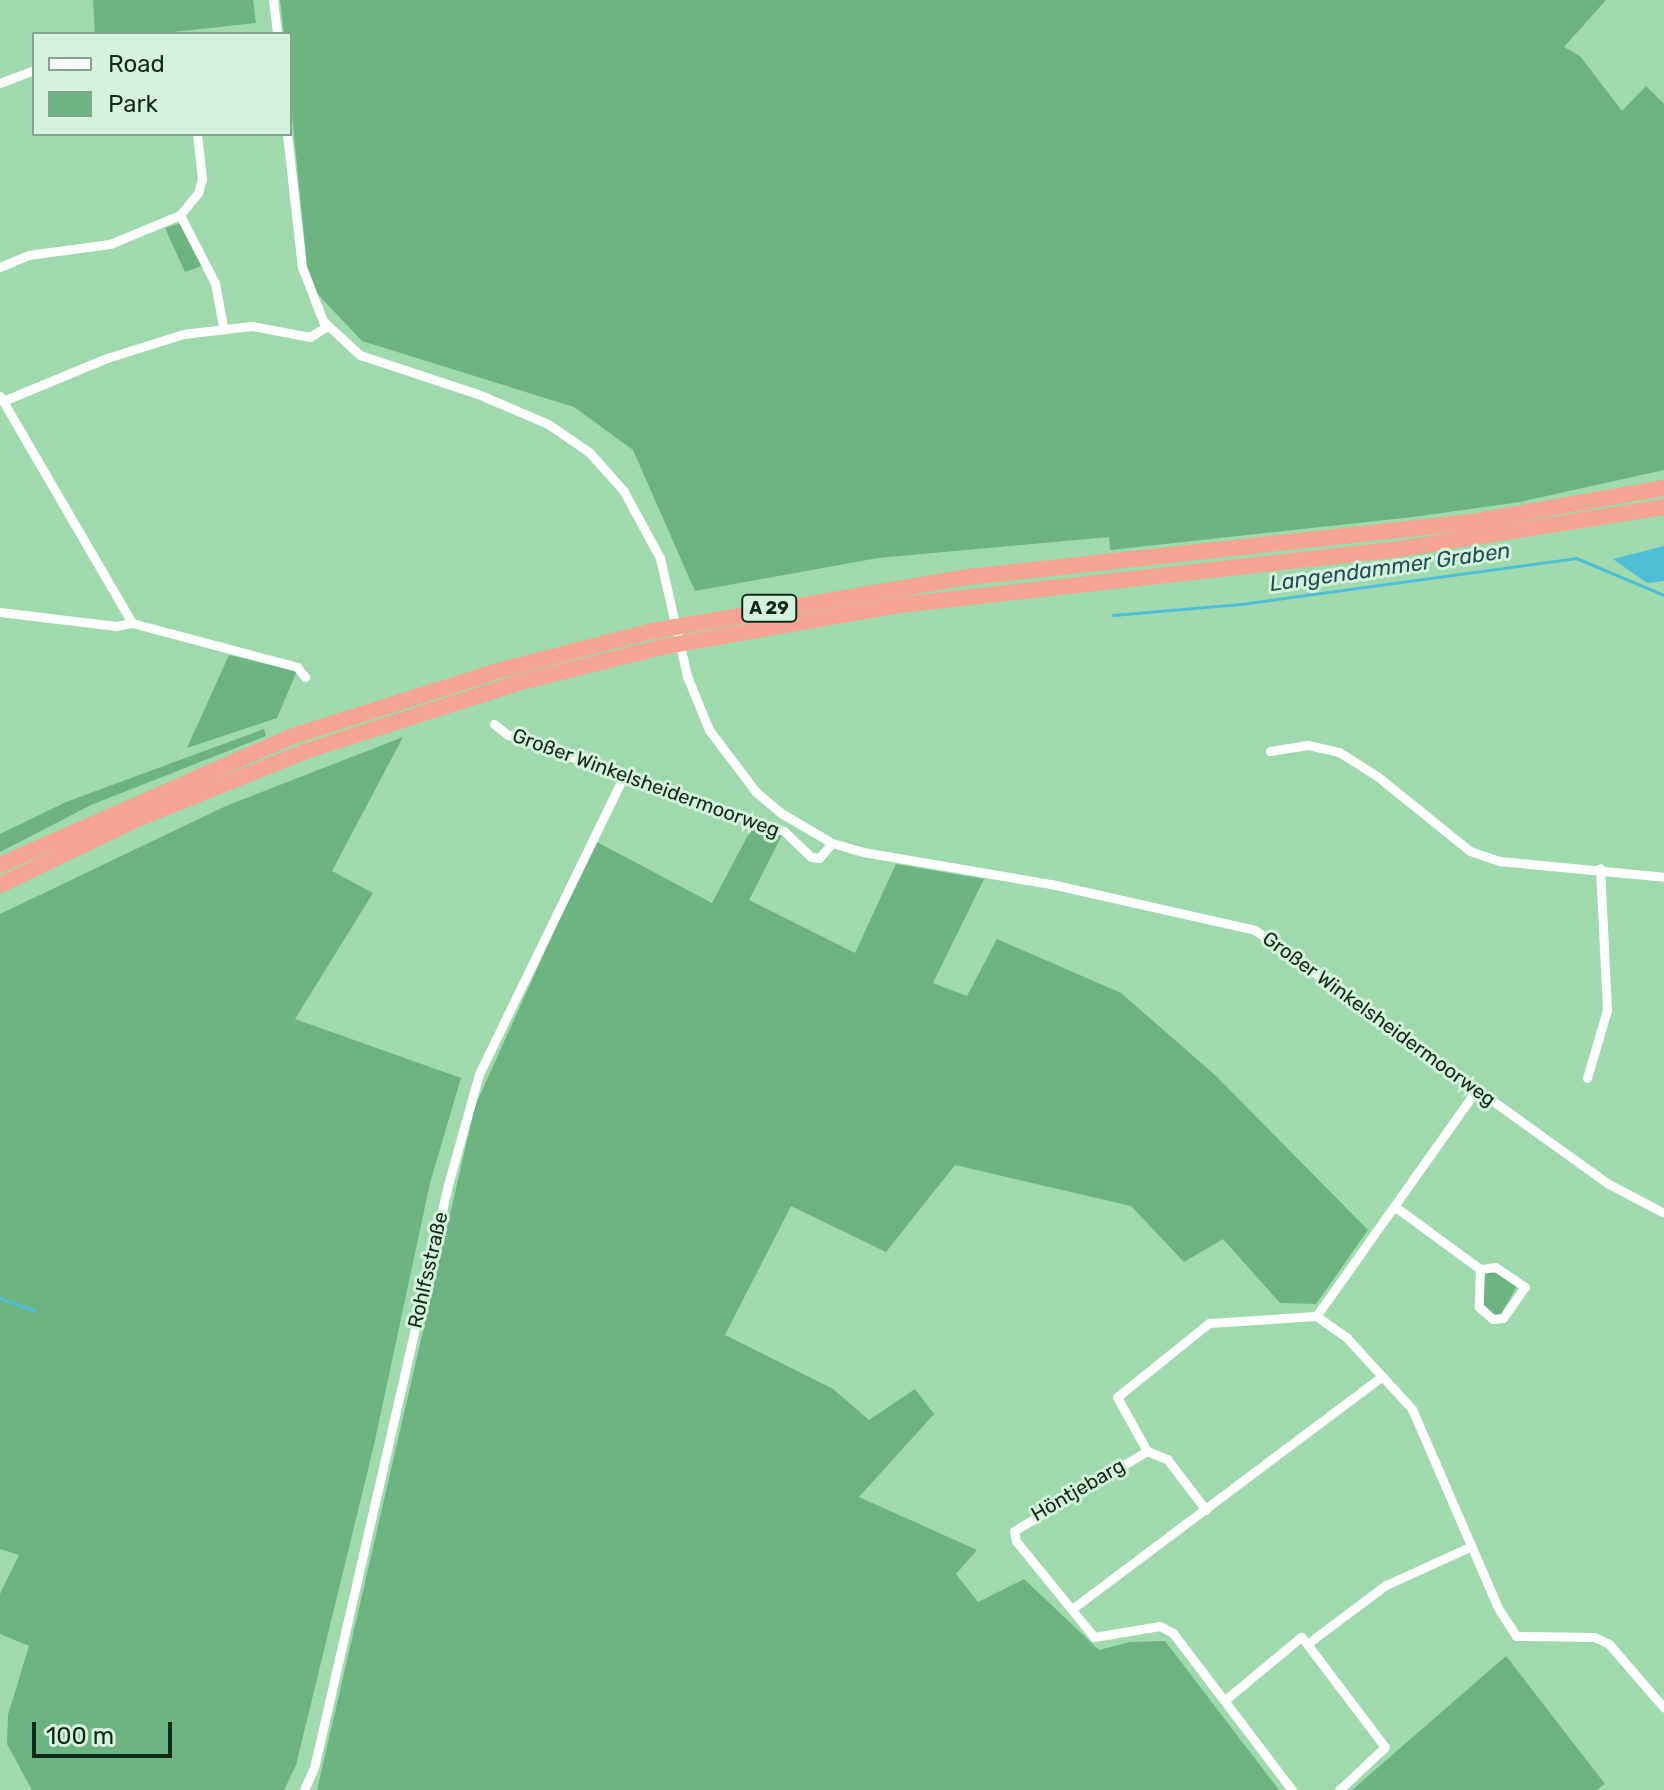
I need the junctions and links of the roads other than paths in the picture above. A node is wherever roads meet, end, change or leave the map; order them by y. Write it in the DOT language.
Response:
graph roads {
  1 [pos="273,0"];
  2 [pos="277,32"];
  3 [pos="32,71"];
  4 [pos="0,83"];
  5 [pos="197,136"];
  6 [pos="287,136"];
  7 [pos="180,215"];
  8 [pos="0,267"];
  9 [pos="223,326"];
  10 [pos="327,326"];
  11 [pos="1,399"];
  12 [pos="1664,488"];
  13 [pos="1664,507"];
  14 [pos="0,612"];
  15 [pos="132,623"];
  16 [pos="305,677"];
  17 [pos="494,724"];
  18 [pos="1270,751"];
  19 [pos="624,775"];
  20 [pos="832,843"];
  21 [pos="0,865"];
  22 [pos="1600,868"];
  23 [pos="1664,877"];
  24 [pos="0,885"];
  25 [pos="1587,1078"];
  26 [pos="1477,1089"];
  27 [pos="1394,1206"];
  28 [pos="1664,1213"];
  29 [pos="1480,1269"];
  30 [pos="1316,1316"];
  31 [pos="1382,1376"];
  32 [pos="1147,1451"];
  33 [pos="1206,1510"];
  34 [pos="1472,1546"];
  35 [pos="1072,1609"];
  36 [pos="1307,1644"];
  37 [pos="1225,1700"];
  38 [pos="1664,1708"];
  39 [pos="304,1790"];
  40 [pos="1292,1790"];
  41 [pos="1339,1790"];
  1 -- 2 [label="street"];
  3 -- 4 [label="street"];
  5 -- 7 [label="street"];
  6 -- 10 [label="street"];
  7 -- 8 [label="street"];
  7 -- 9 [label="street"];
  9 -- 10 [label="street"];
  9 -- 11 [label="street"];
  10 -- 20 [label="street, Großer Winkelsheidermoorweg"];
  11 -- 15 [label="street"];
  12 -- 21 [label="highway, A 29"];
  13 -- 24 [label="highway, A 29"];
  14 -- 15 [label="street"];
  15 -- 16 [label="street"];
  17 -- 19 [label="street, Großer Winkelsheidermoorweg"];
  18 -- 22 [label="street"];
  19 -- 20 [label="street, Großer Winkelsheidermoorweg"];
  19 -- 39 [label="street, Rohlfsstraße"];
  20 -- 26 [label="street, Großer Winkelsheidermoorweg"];
  22 -- 23 [label="street"];
  22 -- 25 [label="street"];
  26 -- 27 [label="street"];
  26 -- 28 [label="street, Großer Winkelsheidermoorweg"];
  27 -- 29 [label="street"];
  27 -- 30 [label="street"];
  29 -- 29 [label="street"];
  30 -- 31 [label="street"];
  30 -- 32 [label="street, Höntjebarg"];
  31 -- 33 [label="street"];
  31 -- 34 [label="street"];
  32 -- 33 [label="street, Höntjebarg"];
  32 -- 35 [label="street, Höntjebarg"];
  33 -- 35 [label="street"];
  34 -- 36 [label="street"];
  34 -- 38 [label="street"];
  35 -- 37 [label="street, Höntjebarg"];
  36 -- 37 [label="street"];
  36 -- 41 [label="street"];
  37 -- 40 [label="street, Höntjebarg"];
}
